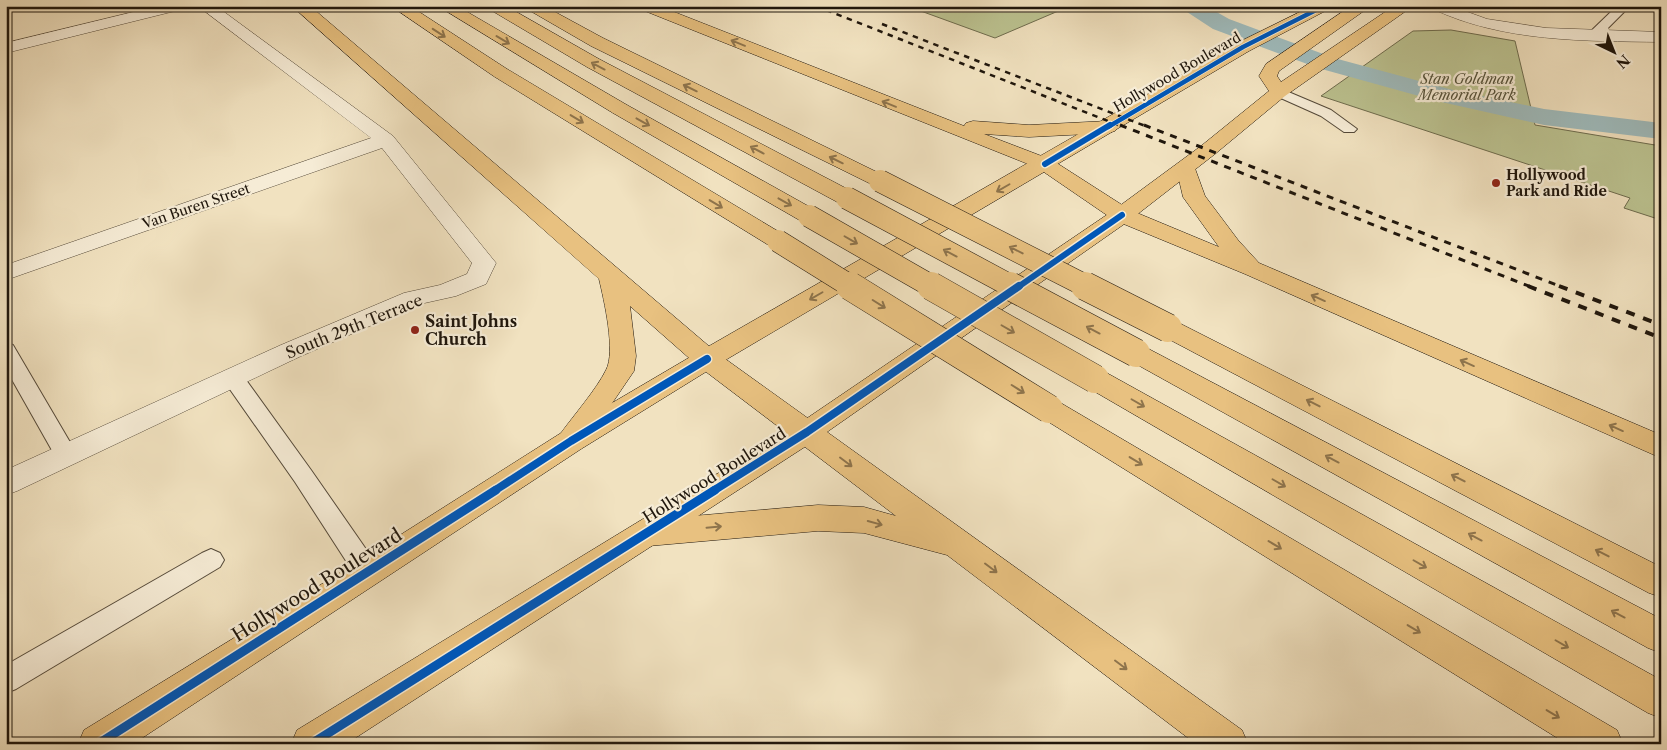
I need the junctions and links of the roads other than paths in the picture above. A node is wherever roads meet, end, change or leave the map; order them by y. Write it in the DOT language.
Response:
graph roads {
  1 [pos="178,6"];
  2 [pos="206,6"];
  3 [pos="300,6"];
  4 [pos="399,6"];
  5 [pos="446,6"];
  6 [pos="494,6"];
  7 [pos="532,6"];
  8 [pos="644,6"];
  9 [pos="1324,6"];
  10 [pos="1360,6"];
  11 [pos="1405,6"];
  12 [pos="1438,6"];
  13 [pos="1624,6"];
  14 [pos="1593,36"];
  15 [pos="1661,37"];
  16 [pos="6,48"];
  17 [pos="1279,92"];
  18 [pos="934,122"];
  19 [pos="1108,127"];
  20 [pos="1349,128"];
  21 [pos="386,140"];
  22 [pos="1045,164"];
  23 [pos="1186,167"];
  24 [pos="1122,215"];
  25 [pos="1253,269"];
  26 [pos="6,273"];
  27 [pos="610,276"];
  28 [pos="6,350"];
  29 [pos="706,359"];
  30 [pos="233,378"];
  31 [pos="807,432"];
  32 [pos="571,441"];
  33 [pos="1661,447"];
  34 [pos="66,455"];
  35 [pos="6,482"];
  36 [pos="648,533"];
  37 [pos="960,545"];
  38 [pos="210,560"];
  39 [pos="368,573"];
  40 [pos="1661,583"];
  41 [pos="1661,637"];
  42 [pos="6,680"];
  43 [pos="1661,700"];
  44 [pos="325,740"];
  45 [pos="98,744"];
  46 [pos="1228,744"];
  47 [pos="1603,744"];
  1 -- 16 [label="street"];
  2 -- 21 [label="street, South 29th Terrace"];
  3 -- 27 [label="main road"];
  4 -- 47 [label="main road, one-way, bridge"];
  5 -- 43 [label="main road, one-way, bridge"];
  41 -- 6 [label="main road, one-way, bridge"];
  40 -- 7 [label="main road, one-way, bridge"];
  18 -- 8 [label="main road, one-way"];
  9 -- 19 [label="main road, Hollywood Boulevard"];
  10 -- 17 [label="main road"];
  11 -- 17 [label="main road, Hollywood Boulevard"];
  12 -- 14 [label="street"];
  13 -- 14 [label="lane"];
  14 -- 15 [label="street"];
  17 -- 20 [label="lane"];
  17 -- 23 [label="main road, Hollywood Boulevard"];
  18 -- 19 [label="main road"];
  18 -- 22 [label="main road"];
  19 -- 22 [label="main road, Hollywood Boulevard"];
  21 -- 26 [label="street, Van Buren Street"];
  21 -- 30 [label="street, South 29th Terrace"];
  22 -- 24 [label="main road"];
  22 -- 29 [label="main road, Hollywood Boulevard, one-way"];
  23 -- 24 [label="main road, Hollywood Boulevard"];
  23 -- 25 [label="main road"];
  24 -- 25 [label="main road"];
  24 -- 31 [label="main road, Hollywood Boulevard"];
  33 -- 25 [label="main road, one-way"];
  27 -- 29 [label="main road"];
  27 -- 32 [label="main road"];
  28 -- 34 [label="lane"];
  29 -- 31 [label="main road"];
  29 -- 32 [label="main road, Hollywood Boulevard"];
  30 -- 34 [label="street, South 29th Terrace"];
  30 -- 39 [label="lane"];
  31 -- 36 [label="main road, Hollywood Boulevard"];
  31 -- 37 [label="main road, one-way"];
  32 -- 39 [label="main road, Hollywood Boulevard"];
  34 -- 35 [label="street, South 29th Terrace"];
  36 -- 37 [label="main road, one-way"];
  36 -- 44 [label="main road, Hollywood Boulevard"];
  37 -- 46 [label="main road, one-way"];
  38 -- 42 [label="lane"];
  39 -- 45 [label="main road, Hollywood Boulevard"];
}
